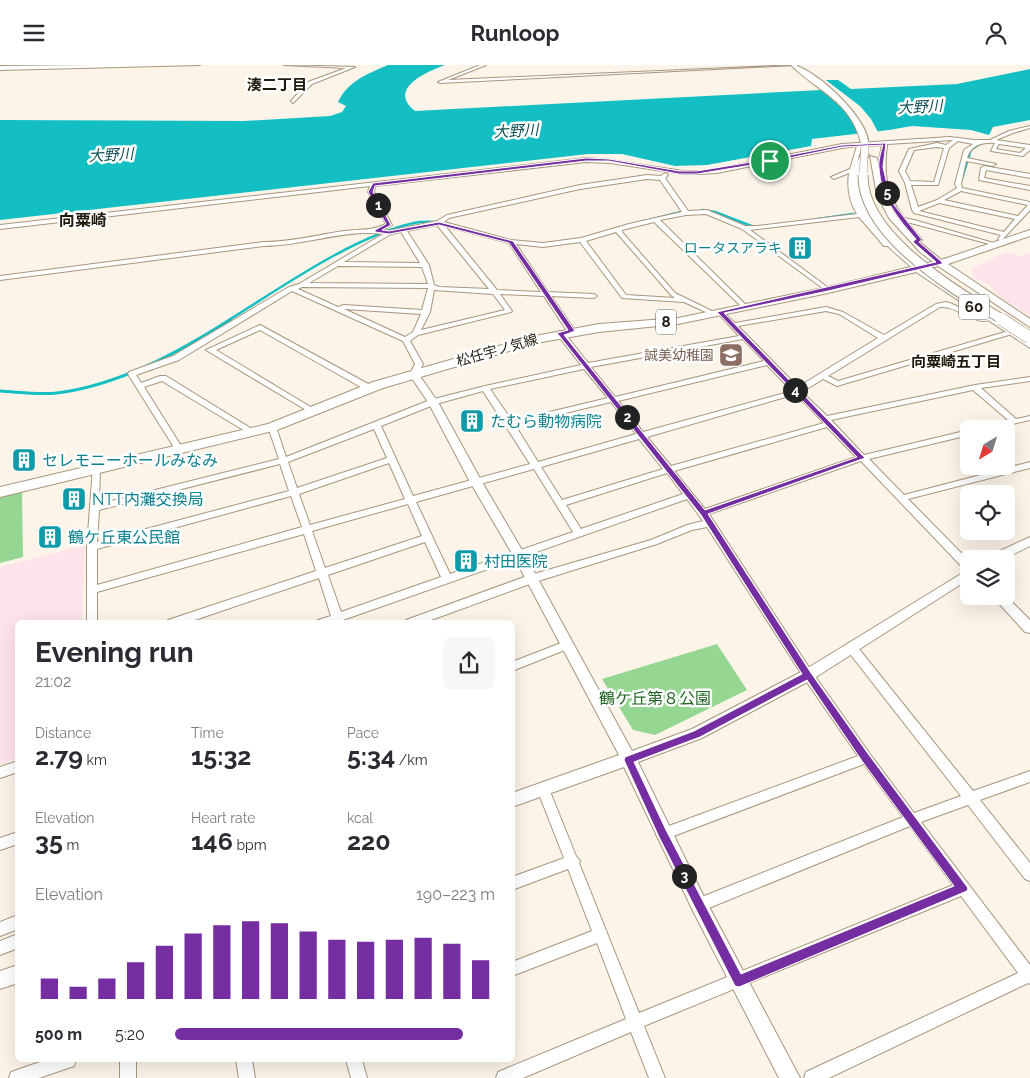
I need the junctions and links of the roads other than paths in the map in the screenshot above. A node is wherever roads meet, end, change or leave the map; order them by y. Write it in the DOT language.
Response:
graph roads {
  1 [pos="153,65"];
  2 [pos="197,65"];
  3 [pos="286,65"];
  4 [pos="484,65"];
  5 [pos="798,66"];
  6 [pos="0,68"];
  7 [pos="293,102"];
  8 [pos="1030,129"];
  9 [pos="999,137"];
  10 [pos="958,139"];
  11 [pos="975,141"];
  12 [pos="885,143"];
  13 [pos="860,145"];
  14 [pos="947,147"];
  15 [pos="1030,147"];
  16 [pos="869,156"];
  17 [pos="967,160"];
  18 [pos="670,171"];
  19 [pos="854,171"];
  20 [pos="1030,171"];
  21 [pos="1030,176"];
  22 [pos="834,177"];
  23 [pos="662,178"];
  24 [pos="908,183"];
  25 [pos="373,184"];
  26 [pos="1030,188"];
  27 [pos="960,189"];
  28 [pos="939,201"];
  29 [pos="1030,205"];
  30 [pos="916,211"];
  31 [pos="686,213"];
  32 [pos="897,214"];
  33 [pos="861,215"];
  34 [pos="1018,218"];
  35 [pos="656,220"];
  36 [pos="902,220"];
  37 [pos="440,222"];
  38 [pos="0,227"];
  39 [pos="744,228"];
  40 [pos="619,229"];
  41 [pos="403,230"];
  42 [pos="384,232"];
  43 [pos="1030,233"];
  44 [pos="582,241"];
  45 [pos="915,241"];
  46 [pos="1000,241"];
  47 [pos="511,242"];
  48 [pos="893,245"];
  49 [pos="940,263"];
  50 [pos="335,264"];
  51 [pos="426,265"];
  52 [pos="918,268"];
  53 [pos="0,278"];
  54 [pos="301,285"];
  55 [pos="432,287"];
  56 [pos="290,288"];
  57 [pos="828,290"];
  58 [pos="494,291"];
  59 [pos="545,294"];
  60 [pos="594,296"];
  61 [pos="683,300"];
  62 [pos="745,307"];
  63 [pos="337,309"];
  64 [pos="426,312"];
  65 [pos="716,312"];
  66 [pos="244,317"];
  67 [pos="990,318"];
  68 [pos="1030,324"];
  69 [pos="734,325"];
  70 [pos="260,327"];
  71 [pos="1030,330"];
  72 [pos="416,333"];
  73 [pos="566,333"];
  74 [pos="1008,334"];
  75 [pos="744,337"];
  76 [pos="884,338"];
  77 [pos="1030,338"];
  78 [pos="406,340"];
  79 [pos="1030,344"];
  80 [pos="199,345"];
  81 [pos="210,351"];
  82 [pos="770,362"];
  83 [pos="587,366"];
  84 [pos="414,374"];
  85 [pos="822,375"];
  86 [pos="1030,379"];
  87 [pos="140,386"];
  88 [pos="975,387"];
  89 [pos="369,388"];
  90 [pos="485,388"];
  91 [pos="796,392"];
  92 [pos="612,399"];
  93 [pos="433,402"];
  94 [pos="311,411"];
  95 [pos="1030,419"];
  96 [pos="1013,420"];
  97 [pos="1015,421"];
  98 [pos="827,422"];
  99 [pos="510,424"];
  100 [pos="376,425"];
  101 [pos="272,427"];
  102 [pos="253,432"];
  103 [pos="960,433"];
  104 [pos="641,435"];
  105 [pos="179,449"];
  106 [pos="862,458"];
  107 [pos="392,459"];
  108 [pos="283,461"];
  109 [pos="536,466"];
  110 [pos="1025,466"];
  111 [pos="96,469"];
  112 [pos="668,470"];
  113 [pos="1030,475"];
  114 [pos="476,483"];
  115 [pos="0,492"];
  116 [pos="293,493"];
  117 [pos="689,495"];
  118 [pos="902,498"];
  119 [pos="410,501"];
  120 [pos="560,504"];
  121 [pos="95,508"];
  122 [pos="703,513"];
  123 [pos="709,523"];
  124 [pos="306,529"];
  125 [pos="579,534"];
  126 [pos="427,538"];
  127 [pos="1030,541"];
  128 [pos="92,547"];
  129 [pos="1012,550"];
  130 [pos="519,555"];
  131 [pos="960,558"];
  132 [pos="322,572"];
  133 [pos="447,579"];
  134 [pos="531,579"];
  135 [pos="960,579"];
  136 [pos="91,589"];
  137 [pos="1008,605"];
  138 [pos="92,620"];
  139 [pos="181,620"];
  140 [pos="338,620"];
  141 [pos="418,620"];
  142 [pos="1028,624"];
  143 [pos="566,645"];
  144 [pos="851,647"];
  145 [pos="515,666"];
  146 [pos="808,675"];
  147 [pos="866,758"];
  148 [pos="628,760"];
  149 [pos="15,767"];
  150 [pos="0,773"];
  151 [pos="1030,776"];
  152 [pos="544,789"];
  153 [pos="970,798"];
  154 [pos="515,799"];
  155 [pos="913,819"];
  156 [pos="663,834"];
  157 [pos="15,839"];
  158 [pos="0,844"];
  159 [pos="574,861"];
  160 [pos="1030,873"];
  161 [pos="515,883"];
  162 [pos="963,888"];
  163 [pos="699,905"];
  164 [pos="15,923"];
  165 [pos="0,929"];
  166 [pos="600,935"];
  167 [pos="15,942"];
  168 [pos="0,948"];
  169 [pos="515,968"];
  170 [pos="15,975"];
  171 [pos="1029,976"];
  172 [pos="0,980"];
  173 [pos="739,981"];
  174 [pos="634,1021"];
  175 [pos="62,1062"];
  176 [pos="128,1062"];
  177 [pos="244,1062"];
  178 [pos="355,1062"];
  179 [pos="17,1078"];
  180 [pos="128,1078"];
  181 [pos="246,1078"];
  182 [pos="359,1078"];
  183 [pos="504,1078"];
  184 [pos="657,1078"];
  185 [pos="790,1078"];
  186 [pos="812,1078"];
  1 -- 2 [label="street"];
  1 -- 6 [label="street"];
  3 -- 7 [label="street"];
  4 -- 5 [label="street"];
  5 -- 16 [label="main road, bridge"];
  5 -- 16 [label="main road"];
  8 -- 9 [label="street"];
  9 -- 11 [label="street"];
  9 -- 15 [label="street"];
  9 -- 15 [label="street"];
  10 -- 11 [label="street"];
  10 -- 12 [label="street"];
  10 -- 14 [label="street"];
  11 -- 17 [label="street"];
  12 -- 13 [label="street"];
  12 -- 32 [label="street"];
  13 -- 18 [label="street"];
  13 -- 19 [label="street"];
  14 -- 24 [label="street"];
  14 -- 24 [label="street"];
  16 -- 19 [label="main road, bridge"];
  16 -- 45 [label="main road"];
  16 -- 71 [label="main road"];
  16 -- 77 [label="main road, bridge"];
  17 -- 20 [label="street"];
  17 -- 27 [label="street"];
  18 -- 23 [label="street"];
  18 -- 25 [label="street"];
  19 -- 22 [label="street"];
  19 -- 33 [label="street"];
  19 -- 48 [label="main road"];
  21 -- 26 [label="street"];
  23 -- 31 [label="street"];
  23 -- 37 [label="street"];
  24 -- 30 [label="street"];
  25 -- 38 [label="street"];
  25 -- 42 [label="street"];
  27 -- 28 [label="street"];
  27 -- 29 [label="street"];
  28 -- 30 [label="street"];
  28 -- 34 [label="street"];
  29 -- 34 [label="street"];
  30 -- 32 [label="street"];
  30 -- 46 [label="street"];
  31 -- 35 [label="street"];
  31 -- 39 [label="street"];
  32 -- 36 [label="street"];
  33 -- 39 [label="street"];
  33 -- 48 [label="street"];
  34 -- 46 [label="street"];
  35 -- 40 [label="street"];
  35 -- 62 [label="street"];
  36 -- 45 [label="street"];
  36 -- 46 [label="street"];
  37 -- 41 [label="street"];
  37 -- 47 [label="street"];
  37 -- 58 [label="street"];
  39 -- 57 [label="street"];
  40 -- 44 [label="street"];
  40 -- 61 [label="street"];
  41 -- 42 [label="street"];
  41 -- 51 [label="street"];
  42 -- 50 [label="street"];
  42 -- 53 [label="street"];
  43 -- 46 [label="main road, 松任宇ノ気線 / 8"];
  44 -- 47 [label="street"];
  44 -- 61 [label="street"];
  45 -- 49 [label="main road"];
  46 -- 49 [label="main road, 松任宇ノ気線 / 8"];
  47 -- 59 [label="street"];
  48 -- 52 [label="main road"];
  49 -- 52 [label="main road, 松任宇ノ気線 / 8"];
  49 -- 68 [label="main road, 60"];
  50 -- 51 [label="street"];
  50 -- 54 [label="street"];
  51 -- 55 [label="street"];
  52 -- 57 [label="main road, 松任宇ノ気線 / 8"];
  52 -- 67 [label="main road, 60"];
  54 -- 55 [label="street"];
  54 -- 56 [label="street"];
  55 -- 58 [label="street"];
  55 -- 64 [label="street"];
  56 -- 63 [label="street"];
  56 -- 66 [label="street"];
  57 -- 62 [label="main road, 松任宇ノ気線 / 8"];
  58 -- 59 [label="street"];
  58 -- 72 [label="street"];
  59 -- 60 [label="street"];
  59 -- 73 [label="street"];
  61 -- 65 [label="street"];
  62 -- 65 [label="main road, 松任宇ノ気線 / 8"];
  63 -- 64 [label="street"];
  63 -- 78 [label="street"];
  64 -- 72 [label="street"];
  65 -- 69 [label="street"];
  65 -- 73 [label="main road, 松任宇ノ気線 / 8"];
  66 -- 70 [label="street"];
  66 -- 80 [label="street"];
  67 -- 76 [label="street"];
  67 -- 79 [label="main road, 60"];
  69 -- 75 [label="street"];
  69 -- 76 [label="street"];
  70 -- 81 [label="street"];
  70 -- 89 [label="street"];
  72 -- 78 [label="street"];
  73 -- 83 [label="street"];
  73 -- 84 [label="main road, 松任宇ノ気線 / 8"];
  74 -- 85 [label="street"];
  75 -- 82 [label="street"];
  75 -- 83 [label="street"];
  76 -- 85 [label="street"];
  78 -- 84 [label="street"];
  80 -- 81 [label="street"];
  80 -- 87 [label="street"];
  81 -- 94 [label="street"];
  82 -- 91 [label="street"];
  82 -- 92 [label="street"];
  83 -- 90 [label="street"];
  83 -- 92 [label="street"];
  84 -- 89 [label="main road, 松任宇ノ気線 / 8"];
  84 -- 93 [label="street"];
  85 -- 91 [label="street"];
  86 -- 88 [label="street"];
  87 -- 102 [label="street"];
  87 -- 105 [label="street"];
  88 -- 96 [label="street"];
  88 -- 98 [label="street"];
  89 -- 94 [label="main road, 松任宇ノ気線 / 8"];
  90 -- 93 [label="street"];
  90 -- 99 [label="street"];
  91 -- 98 [label="street"];
  91 -- 104 [label="street"];
  92 -- 99 [label="street"];
  92 -- 104 [label="street"];
  93 -- 100 [label="street"];
  93 -- 114 [label="street"];
  94 -- 101 [label="main road, 松任宇ノ気線 / 8"];
  95 -- 97 [label="street"];
  98 -- 106 [label="street"];
  98 -- 112 [label="street"];
  99 -- 109 [label="street"];
  100 -- 107 [label="street"];
  100 -- 108 [label="street"];
  101 -- 102 [label="main road, 松任宇ノ気線 / 8"];
  101 -- 108 [label="street"];
  102 -- 105 [label="main road, 松任宇ノ気線 / 8"];
  103 -- 106 [label="street"];
  104 -- 109 [label="street"];
  104 -- 112 [label="street"];
  105 -- 111 [label="main road, 松任宇ノ気線 / 8"];
  106 -- 118 [label="street"];
  106 -- 122 [label="street"];
  107 -- 116 [label="street"];
  107 -- 119 [label="street"];
  108 -- 116 [label="street"];
  108 -- 121 [label="street"];
  109 -- 114 [label="street"];
  109 -- 120 [label="street"];
  110 -- 113 [label="street"];
  110 -- 118 [label="street"];
  111 -- 115 [label="main road, 松任宇ノ気線 / 8"];
  111 -- 121 [label="street"];
  112 -- 117 [label="street"];
  112 -- 120 [label="street"];
  114 -- 119 [label="street"];
  114 -- 130 [label="street"];
  116 -- 124 [label="street"];
  116 -- 128 [label="street"];
  117 -- 122 [label="street"];
  117 -- 125 [label="street"];
  118 -- 131 [label="street"];
  119 -- 124 [label="street"];
  119 -- 126 [label="street"];
  120 -- 125 [label="street"];
  121 -- 128 [label="street"];
  122 -- 123 [label="street"];
  123 -- 134 [label="street"];
  123 -- 146 [label="street"];
  124 -- 132 [label="street"];
  124 -- 136 [label="street"];
  125 -- 130 [label="street"];
  126 -- 132 [label="street"];
  126 -- 133 [label="street"];
  127 -- 129 [label="street"];
  128 -- 136 [label="street"];
  130 -- 133 [label="street"];
  130 -- 134 [label="street"];
  132 -- 139 [label="street"];
  132 -- 140 [label="street"];
  133 -- 140 [label="street"];
  134 -- 141 [label="street"];
  134 -- 143 [label="street"];
  135 -- 144 [label="street"];
  136 -- 138 [label="street"];
  137 -- 142 [label="street"];
  143 -- 145 [label="street"];
  143 -- 148 [label="street"];
  144 -- 146 [label="street"];
  144 -- 153 [label="street"];
  146 -- 147 [label="street"];
  146 -- 148 [label="street"];
  147 -- 155 [label="street"];
  147 -- 156 [label="street"];
  148 -- 152 [label="street"];
  148 -- 156 [label="street"];
  149 -- 150 [label="street"];
  151 -- 153 [label="street"];
  152 -- 154 [label="street"];
  152 -- 159 [label="street"];
  153 -- 155 [label="street"];
  153 -- 160 [label="street"];
  155 -- 162 [label="street"];
  155 -- 163 [label="street"];
  156 -- 163 [label="street"];
  157 -- 158 [label="street"];
  159 -- 161 [label="street"];
  159 -- 166 [label="street"];
  162 -- 171 [label="street"];
  162 -- 173 [label="street"];
  163 -- 173 [label="street"];
  164 -- 165 [label="street"];
  166 -- 169 [label="street"];
  166 -- 174 [label="street"];
  167 -- 168 [label="street"];
  170 -- 172 [label="street"];
  171 -- 186 [label="street"];
  173 -- 174 [label="street"];
  173 -- 185 [label="street"];
  174 -- 183 [label="street"];
  174 -- 184 [label="street"];
  175 -- 179 [label="street"];
  176 -- 180 [label="street"];
  177 -- 181 [label="street"];
  178 -- 182 [label="street"];
}
